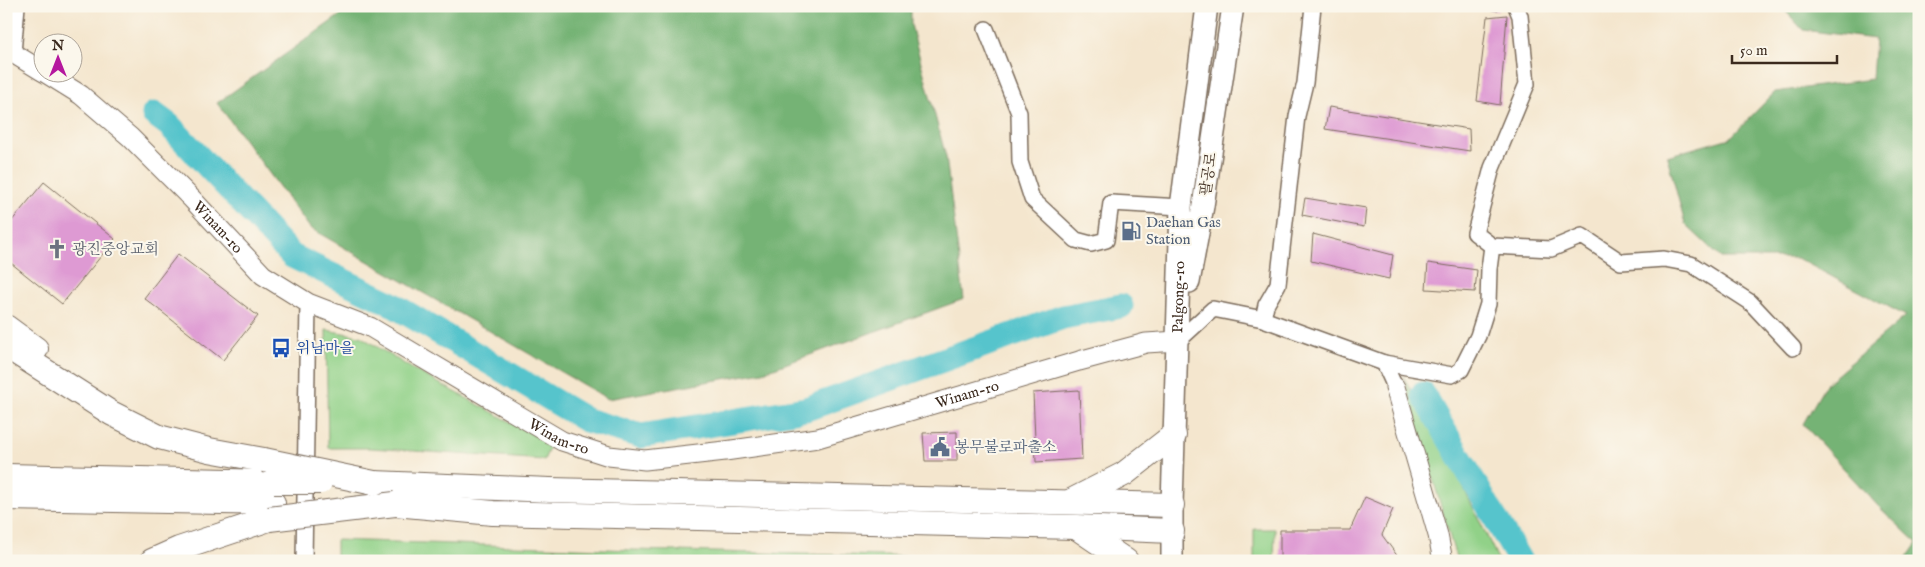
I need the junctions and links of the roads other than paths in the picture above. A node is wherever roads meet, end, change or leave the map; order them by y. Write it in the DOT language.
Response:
graph roads {
  1 [pos="17,6"];
  2 [pos="1208,6"];
  3 [pos="1233,6"];
  4 [pos="1313,6"];
  5 [pos="1516,6"];
  6 [pos="986,29"];
  7 [pos="9,51"];
  8 [pos="32,65"];
  9 [pos="59,82"];
  10 [pos="1180,207"];
  11 [pos="1492,246"];
  12 [pos="308,303"];
  13 [pos="1263,319"];
  14 [pos="6,327"];
  15 [pos="1178,341"];
  16 [pos="6,346"];
  17 [pos="1793,348"];
  18 [pos="1384,363"];
  19 [pos="1395,387"];
  20 [pos="147,430"];
  21 [pos="1174,435"];
  22 [pos="17,487"];
  23 [pos="270,491"];
  24 [pos="1070,502"];
  25 [pos="1172,504"];
  26 [pos="1076,526"];
  27 [pos="1172,531"];
  28 [pos="152,561"];
  29 [pos="304,561"];
  30 [pos="1126,561"];
  31 [pos="1172,561"];
  32 [pos="1443,561"];
  1 -- 7 [label="street"];
  2 -- 10 [label="main road, Palgong-ro"];
  3 -- 15 [label="main road, 팔공로"];
  4 -- 13 [label="street"];
  5 -- 11 [label="street"];
  6 -- 10 [label="street"];
  7 -- 8 [label="street, Winam-ro"];
  9 -- 12 [label="street, Winam-ro"];
  10 -- 15 [label="main road, Palgong-ro"];
  11 -- 17 [label="street"];
  11 -- 18 [label="street"];
  12 -- 15 [label="street, Winam-ro"];
  12 -- 29 [label="street"];
  13 -- 15 [label="street"];
  13 -- 18 [label="street"];
  14 -- 20 [label="highway"];
  15 -- 21 [label="main road, Palgong-ro"];
  16 -- 20 [label="highway"];
  18 -- 19 [label="street"];
  19 -- 32 [label="street"];
  20 -- 23 [label="highway"];
  21 -- 24 [label="highway"];
  21 -- 25 [label="main road, Palgong-ro"];
  22 -- 23 [label="highway"];
  23 -- 24 [label="highway, bridge"];
  23 -- 26 [label="highway, bridge"];
  23 -- 28 [label="highway"];
  24 -- 25 [label="highway"];
  25 -- 27 [label="main road, Palgong-ro"];
  26 -- 27 [label="highway"];
  26 -- 30 [label="highway"];
  27 -- 31 [label="main road, Palgong-ro"];
}
